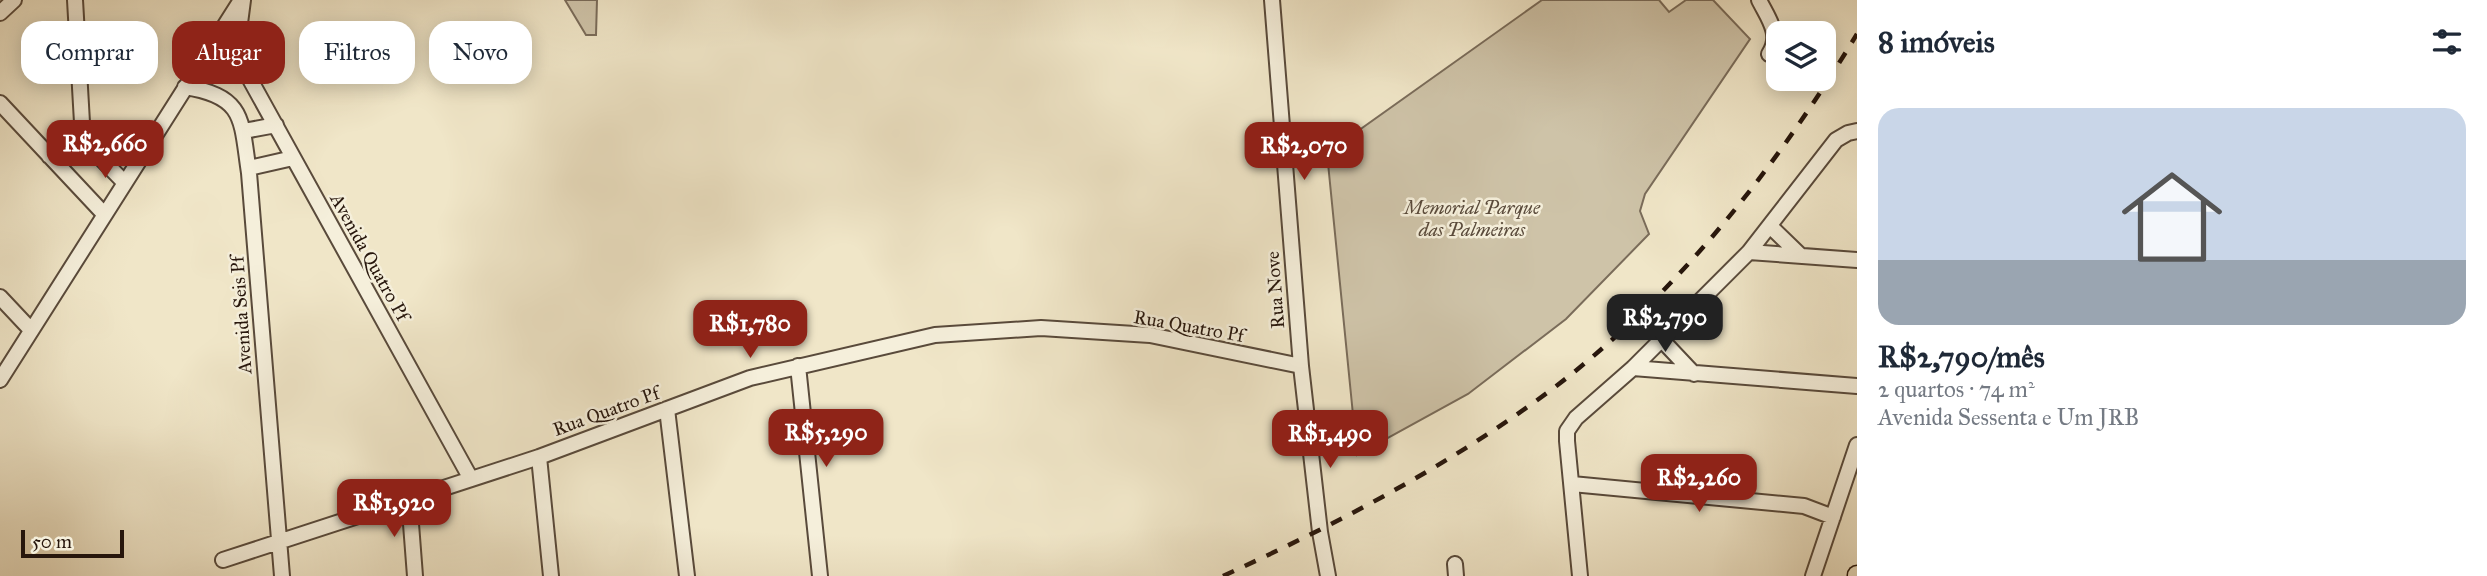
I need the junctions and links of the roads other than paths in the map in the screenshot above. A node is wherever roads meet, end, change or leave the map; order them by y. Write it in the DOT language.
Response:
graph roads {
  1 [pos="14,0"];
  2 [pos="75,0"];
  3 [pos="242,0"];
  4 [pos="1272,0"];
  5 [pos="1759,0"];
  6 [pos="0,13"];
  7 [pos="228,21"];
  8 [pos="240,21"];
  9 [pos="1769,21"];
  10 [pos="187,84"];
  11 [pos="253,84"];
  12 [pos="185,87"];
  13 [pos="0,103"];
  14 [pos="276,125"];
  15 [pos="244,131"];
  16 [pos="1857,131"];
  17 [pos="83,140"];
  18 [pos="50,156"];
  19 [pos="293,158"];
  20 [pos="249,168"];
  21 [pos="124,182"];
  22 [pos="104,214"];
  23 [pos="1770,226"];
  24 [pos="1749,252"];
  25 [pos="1801,256"];
  26 [pos="1857,260"];
  27 [pos="0,297"];
  28 [pos="31,330"];
  29 [pos="1661,339"];
  30 [pos="798,366"];
  31 [pos="1301,366"];
  32 [pos="1633,368"];
  33 [pos="1694,374"];
  34 [pos="0,380"];
  35 [pos="1857,386"];
  36 [pos="667,410"];
  37 [pos="1857,444"];
  38 [pos="539,457"];
  39 [pos="471,479"];
  40 [pos="1572,484"];
  41 [pos="409,498"];
  42 [pos="1833,517"];
  43 [pos="278,542"];
  44 [pos="223,560"];
  45 [pos="282,576"];
  46 [pos="415,576"];
  47 [pos="551,576"];
  48 [pos="687,576"];
  49 [pos="820,576"];
  50 [pos="1328,576"];
  51 [pos="1580,576"];
  52 [pos="1814,576"];
  1 -- 6 [label="street"];
  2 -- 17 [label="street"];
  3 -- 7 [label="street"];
  3 -- 8 [label="street"];
  4 -- 31 [label="street, Rua Nove"];
  5 -- 9 [label="street"];
  10 -- 12 [label="street"];
  11 -- 14 [label="street, Avenida Quatro Pf"];
  12 -- 15 [label="street, Avenida Seis Pf"];
  12 -- 21 [label="street"];
  13 -- 18 [label="street"];
  14 -- 15 [label="street"];
  14 -- 19 [label="street, Avenida Quatro Pf"];
  15 -- 20 [label="street, Avenida Seis Pf"];
  16 -- 23 [label="street"];
  17 -- 18 [label="street"];
  17 -- 21 [label="street"];
  18 -- 22 [label="street"];
  19 -- 20 [label="street"];
  19 -- 39 [label="street, Avenida Quatro Pf"];
  20 -- 43 [label="street, Avenida Seis Pf"];
  21 -- 22 [label="street"];
  22 -- 28 [label="street"];
  23 -- 24 [label="street"];
  23 -- 25 [label="street"];
  24 -- 25 [label="street"];
  24 -- 29 [label="street"];
  25 -- 26 [label="street"];
  27 -- 28 [label="street"];
  28 -- 34 [label="street"];
  29 -- 32 [label="street"];
  29 -- 33 [label="street"];
  30 -- 31 [label="street, Rua Quatro Pf"];
  30 -- 36 [label="street, Rua Quatro Pf"];
  30 -- 49 [label="street"];
  31 -- 50 [label="street, Rua Nove"];
  32 -- 33 [label="street"];
  32 -- 40 [label="street"];
  33 -- 35 [label="street"];
  36 -- 38 [label="street, Rua Quatro Pf"];
  36 -- 48 [label="street"];
  37 -- 42 [label="street"];
  38 -- 39 [label="street, Rua Quatro Pf"];
  38 -- 47 [label="street"];
  39 -- 41 [label="street, Rua Quatro Pf"];
  40 -- 42 [label="street"];
  40 -- 51 [label="street"];
  41 -- 43 [label="street, Rua Quatro Pf"];
  41 -- 46 [label="street"];
  42 -- 52 [label="street"];
  43 -- 44 [label="street, Rua Quatro Pf"];
  43 -- 45 [label="street, Avenida Seis Pf"];
}
